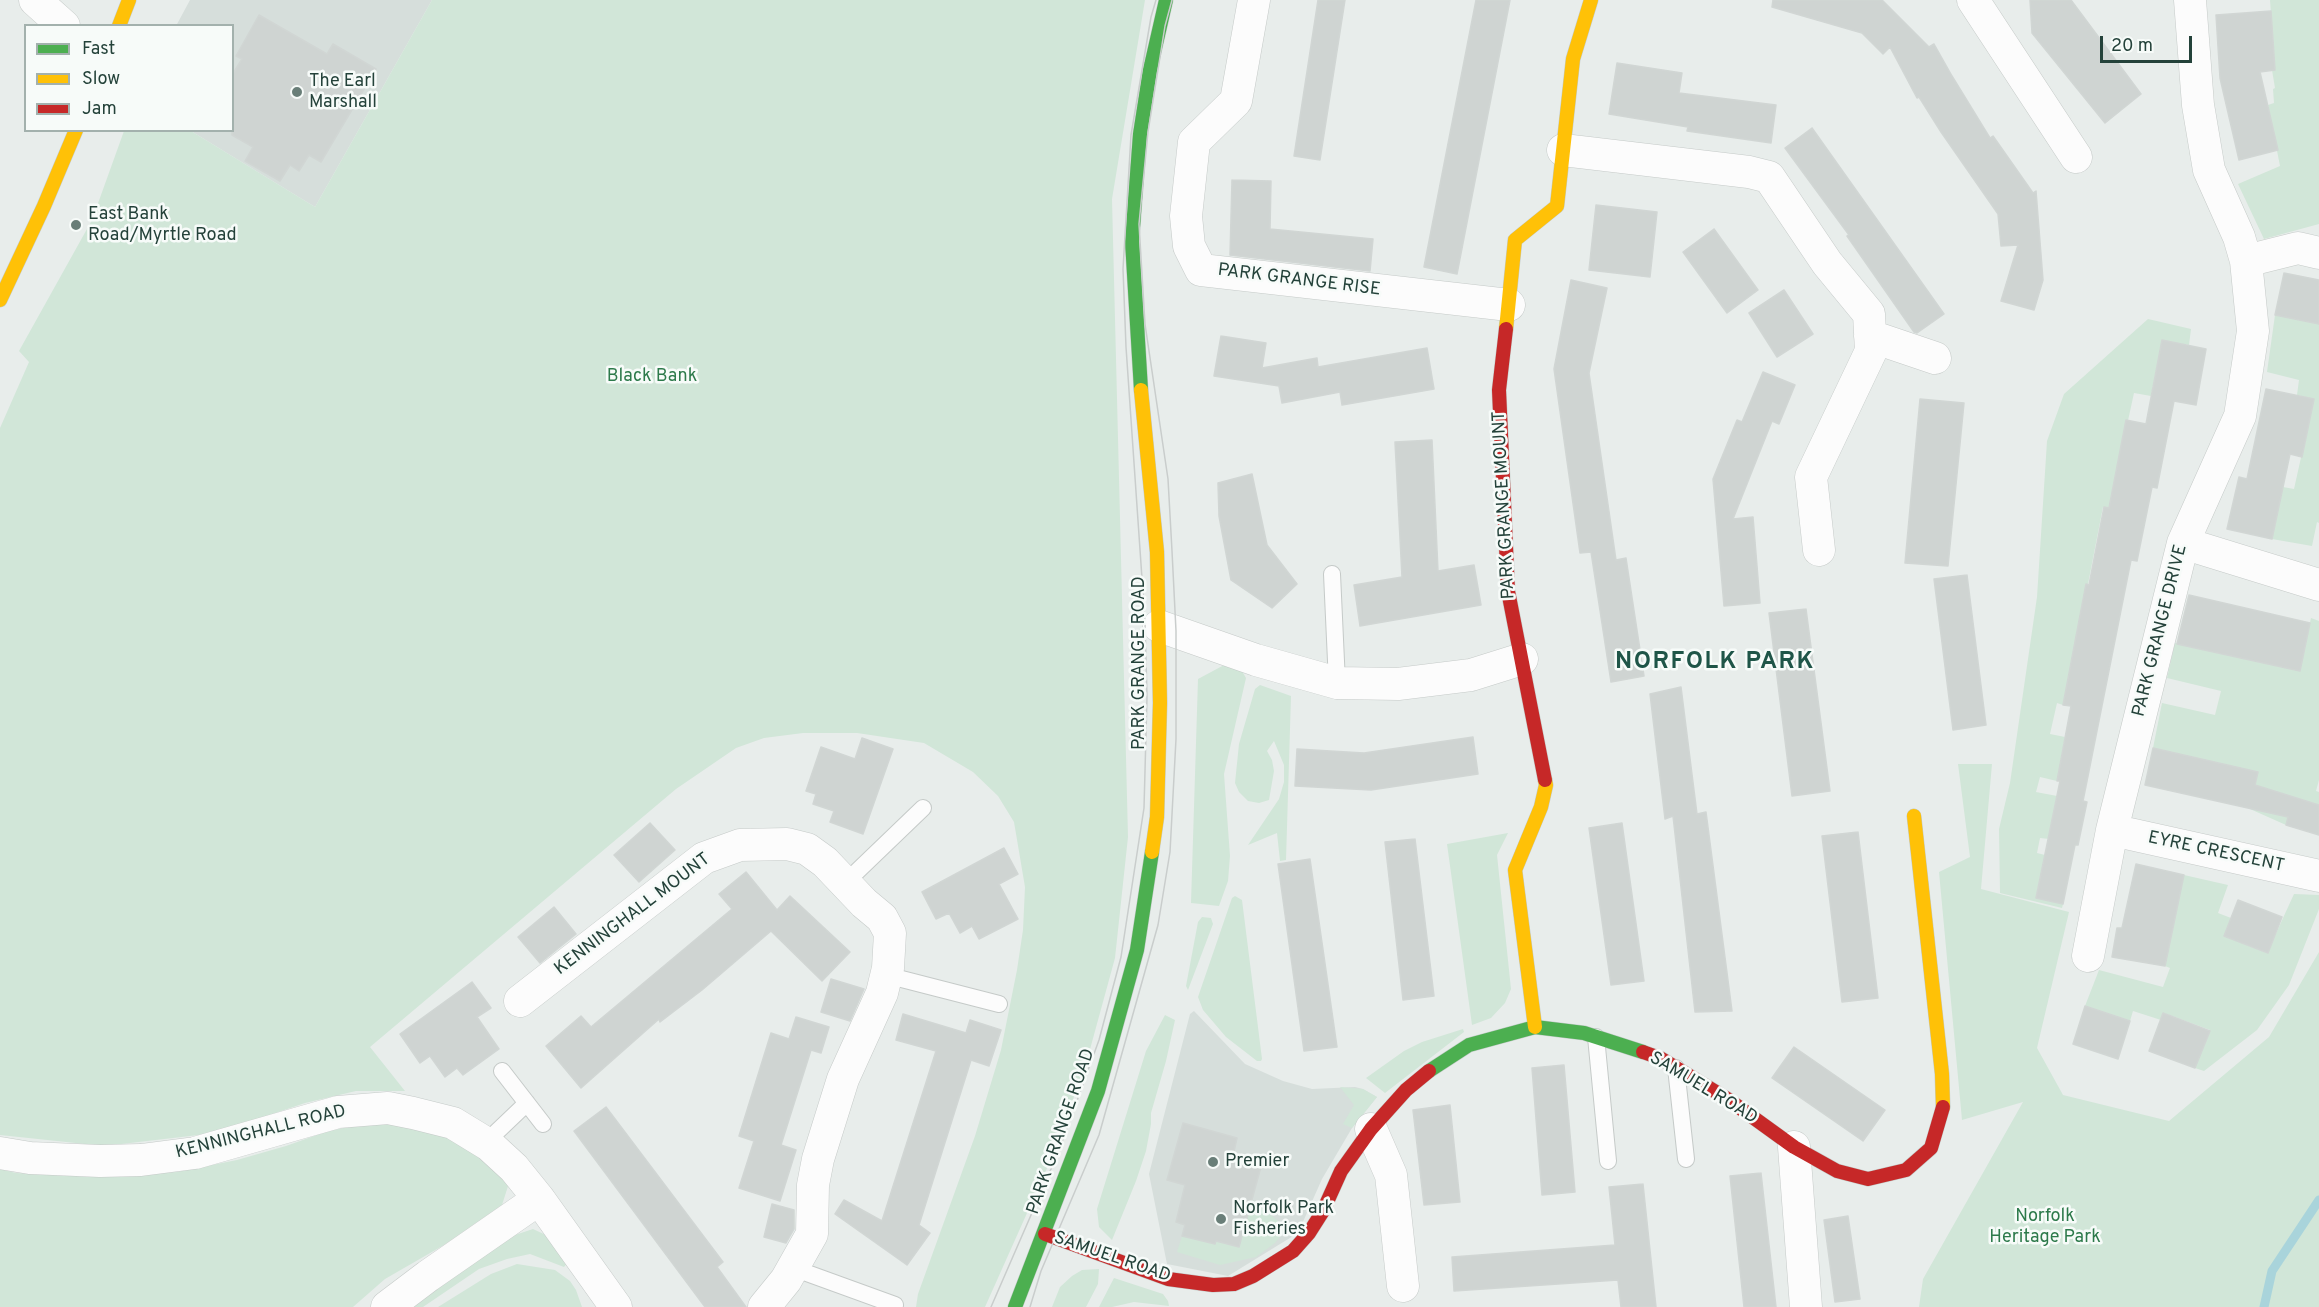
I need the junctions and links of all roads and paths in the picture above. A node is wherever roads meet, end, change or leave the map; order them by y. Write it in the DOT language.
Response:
graph roads {
  1 [pos="34,0"];
  2 [pos="129,0"];
  3 [pos="1166,0"];
  4 [pos="1254,0"];
  5 [pos="1591,0"];
  6 [pos="1973,0"];
  7 [pos="2190,0"];
  8 [pos="62,24"];
  9 [pos="120,24"];
  10 [pos="75,132"];
  11 [pos="1563,150"];
  12 [pos="2076,157"];
  13 [pos="2319,253"];
  14 [pos="2246,261"];
  15 [pos="0,300"];
  16 [pos="1509,305"];
  17 [pos="1870,336"];
  18 [pos="1935,358"];
  19 [pos="2183,543"];
  20 [pos="1819,550"];
  21 [pos="1332,574"];
  22 [pos="2319,585"];
  23 [pos="1159,626"];
  24 [pos="1522,659"];
  25 [pos="1337,683"];
  26 [pos="923,808"];
  27 [pos="1914,816"];
  28 [pos="2112,830"];
  29 [pos="2319,876"];
  30 [pos="846,882"];
  31 [pos="2088,956"];
  32 [pos="886,975"];
  33 [pos="520,1001"];
  34 [pos="999,1004"];
  35 [pos="1535,1027"];
  36 [pos="1596,1037"];
  37 [pos="1676,1068"];
  38 [pos="502,1071"];
  39 [pos="527,1103"];
  40 [pos="543,1124"];
  41 [pos="1371,1129"];
  42 [pos="485,1143"];
  43 [pos="1794,1147"];
  44 [pos="0,1152"];
  45 [pos="1686,1159"];
  46 [pos="1608,1161"];
  47 [pos="539,1199"];
  48 [pos="1045,1234"];
  49 [pos="793,1268"];
  50 [pos="1403,1286"];
  51 [pos="895,1305"];
  52 [pos="387,1307"];
  53 [pos="615,1307"];
  54 [pos="764,1307"];
  55 [pos="1015,1307"];
  56 [pos="1806,1307"];
  1 -- 8 [label="street"];
  2 -- 9 [label="street"];
  3 -- 23 [label="street, PARK GRANGE ROAD"];
  4 -- 16 [label="street, PARK GRANGE RISE"];
  5 -- 11 [label="street, PARK GRANGE MOUNT"];
  6 -- 12 [label="street"];
  7 -- 14 [label="street, PARK GRANGE DRIVE"];
  10 -- 15 [label="street"];
  11 -- 16 [label="street, PARK GRANGE MOUNT"];
  11 -- 17 [label="street"];
  13 -- 14 [label="street"];
  14 -- 19 [label="street, PARK GRANGE DRIVE"];
  16 -- 24 [label="street, PARK GRANGE MOUNT"];
  17 -- 18 [label="street"];
  17 -- 20 [label="street"];
  19 -- 22 [label="street"];
  19 -- 28 [label="street, PARK GRANGE DRIVE"];
  21 -- 25 [label="lane"];
  23 -- 25 [label="street"];
  23 -- 48 [label="street, PARK GRANGE ROAD"];
  24 -- 25 [label="street"];
  24 -- 35 [label="street, PARK GRANGE MOUNT"];
  26 -- 30 [label="lane"];
  27 -- 43 [label="street, SAMUEL ROAD"];
  28 -- 29 [label="street, EYRE CRESCENT"];
  28 -- 31 [label="street, PARK GRANGE DRIVE"];
  30 -- 32 [label="street, KENNINGHALL MOUNT"];
  30 -- 33 [label="street, KENNINGHALL MOUNT"];
  32 -- 34 [label="lane"];
  32 -- 49 [label="street, KENNINGHALL MOUNT"];
  35 -- 36 [label="street, SAMUEL ROAD"];
  35 -- 41 [label="street, SAMUEL ROAD"];
  36 -- 37 [label="street, SAMUEL ROAD"];
  36 -- 46 [label="lane"];
  37 -- 43 [label="street, SAMUEL ROAD"];
  37 -- 45 [label="lane"];
  38 -- 39 [label="lane"];
  39 -- 40 [label="lane"];
  39 -- 42 [label="lane"];
  41 -- 48 [label="street, SAMUEL ROAD"];
  41 -- 50 [label="street"];
  42 -- 44 [label="street, KENNINGHALL ROAD"];
  42 -- 47 [label="street, KENNINGHALL ROAD"];
  43 -- 56 [label="street"];
  47 -- 52 [label="street"];
  47 -- 53 [label="street, KENNINGHALL ROAD"];
  48 -- 55 [label="street, PARK GRANGE ROAD"];
  49 -- 51 [label="lane"];
  49 -- 54 [label="street, KENNINGHALL MOUNT"];
}
